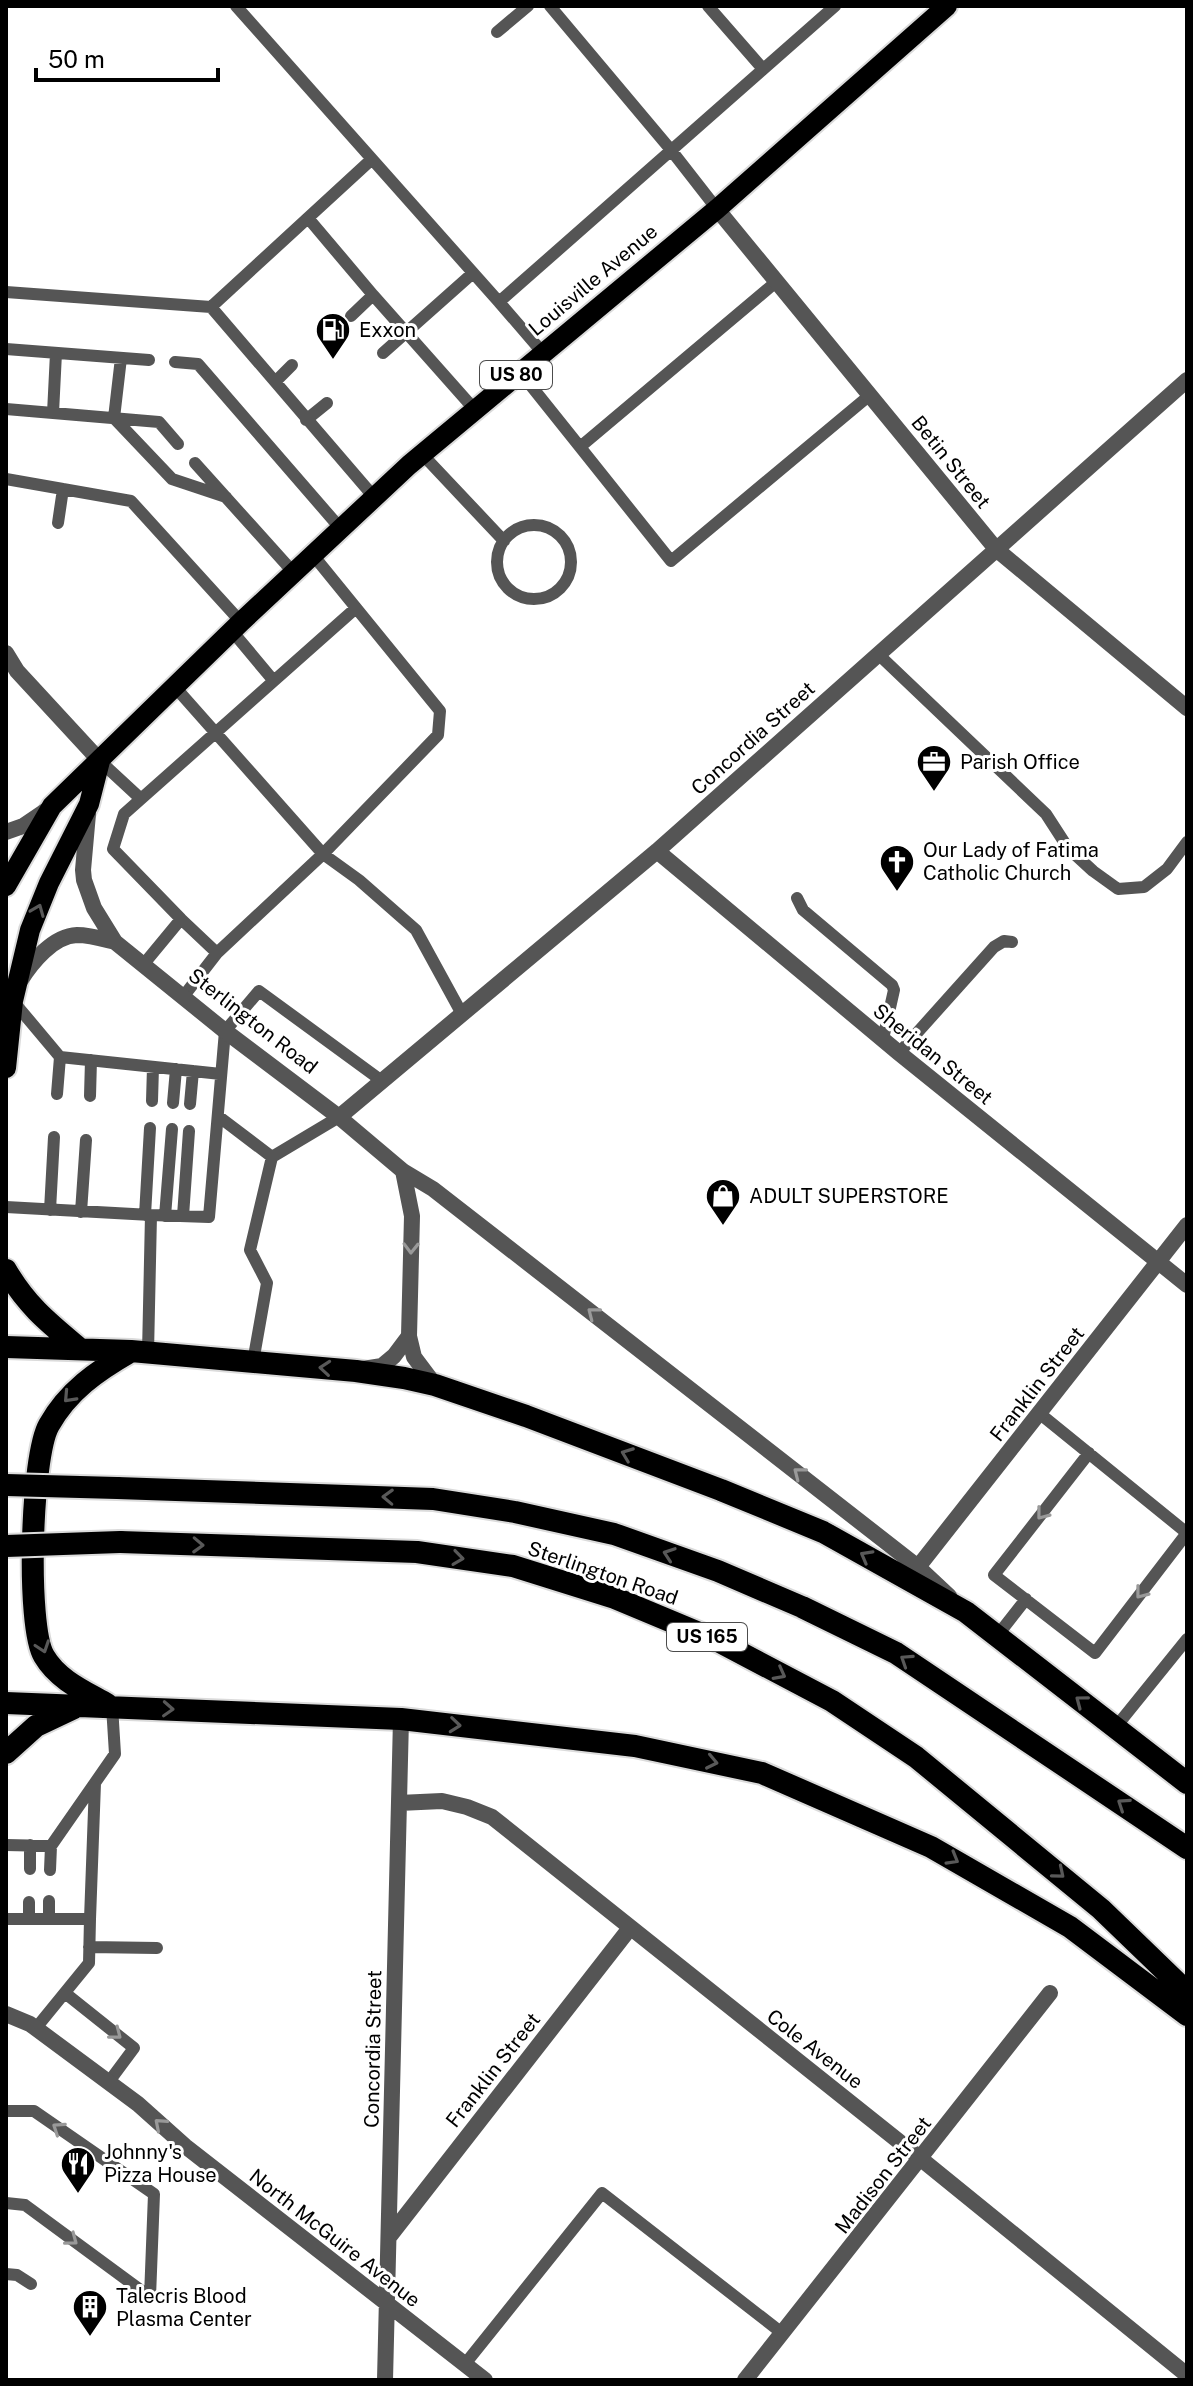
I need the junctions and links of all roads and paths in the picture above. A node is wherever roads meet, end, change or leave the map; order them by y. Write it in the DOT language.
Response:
graph roads {
  1 [pos="236,6"];
  2 [pos="528,6"];
  3 [pos="550,6"];
  4 [pos="708,6"];
  5 [pos="835,6"];
  6 [pos="947,6"];
  7 [pos="497,32"];
  8 [pos="763,69"];
  9 [pos="671,150"];
  10 [pos="372,159"];
  11 [pos="717,209"];
  12 [pos="308,218"];
  13 [pos="473,273"];
  14 [pos="776,282"];
  15 [pos="6,292"];
  16 [pos="373,295"];
  17 [pos="499,302"];
  18 [pos="211,307"];
  19 [pos="351,316"];
  20 [pos="407,333"];
  21 [pos="6,349"];
  22 [pos="56,353"];
  23 [pos="383,353"];
  24 [pos="543,353"];
  25 [pos="121,358"];
  26 [pos="149,360"];
  27 [pos="175,362"];
  28 [pos="292,365"];
  29 [pos="520,372"];
  30 [pos="1187,380"];
  31 [pos="276,381"];
  32 [pos="870,395"];
  33 [pos="327,403"];
  34 [pos="6,409"];
  35 [pos="475,410"];
  36 [pos="53,413"];
  37 [pos="114,418"];
  38 [pos="306,420"];
  39 [pos="178,444"];
  40 [pos="580,447"];
  41 [pos="422,454"];
  42 [pos="195,463"];
  43 [pos="6,479"];
  44 [pos="63,489"];
  45 [pos="226,497"];
  46 [pos="374,497"];
  47 [pos="58,523"];
  48 [pos="341,529"];
  49 [pos="504,541"];
  50 [pos="996,549"];
  51 [pos="313,555"];
  52 [pos="294,573"];
  53 [pos="356,608"];
  54 [pos="237,627"];
  55 [pos="6,653"];
  56 [pos="878,654"];
  57 [pos="273,680"];
  58 [pos="175,687"];
  59 [pos="1187,708"];
  60 [pos="215,734"];
  61 [pos="100,761"];
  62 [pos="141,799"];
  63 [pos="89,804"];
  64 [pos="52,806"];
  65 [pos="6,832"];
  66 [pos="1187,842"];
  67 [pos="657,851"];
  68 [pos="323,854"];
  69 [pos="6,886"];
  70 [pos="797,898"];
  71 [pos="181,919"];
  72 [pos="115,942"];
  73 [pos="1012,942"];
  74 [pos="217,953"];
  75 [pos="143,965"];
  76 [pos="14,994"];
  77 [pos="183,997"];
  78 [pos="462,1014"];
  79 [pos="225,1031"];
  80 [pos="883,1039"];
  81 [pos="899,1053"];
  82 [pos="60,1057"];
  83 [pos="91,1060"];
  84 [pos="153,1067"];
  85 [pos="6,1068"];
  86 [pos="176,1069"];
  87 [pos="193,1071"];
  88 [pos="221,1074"];
  89 [pos="382,1081"];
  90 [pos="57,1094"];
  91 [pos="90,1096"];
  92 [pos="152,1101"];
  93 [pos="173,1103"];
  94 [pos="190,1104"];
  95 [pos="218,1116"];
  96 [pos="339,1117"];
  97 [pos="150,1128"];
  98 [pos="172,1129"];
  99 [pos="189,1131"];
  100 [pos="54,1137"];
  101 [pos="86,1140"];
  102 [pos="272,1157"];
  103 [pos="403,1171"];
  104 [pos="6,1207"];
  105 [pos="50,1210"];
  106 [pos="81,1212"];
  107 [pos="148,1215"];
  108 [pos="165,1216"];
  109 [pos="183,1216"];
  110 [pos="1187,1225"];
  111 [pos="1158,1263"];
  112 [pos="6,1270"];
  113 [pos="1187,1285"];
  114 [pos="409,1336"];
  115 [pos="6,1347"];
  116 [pos="80,1349"];
  117 [pos="140,1352"];
  118 [pos="253,1362"];
  119 [pos="356,1371"];
  120 [pos="435,1385"];
  121 [pos="1039,1413"];
  122 [pos="1089,1453"];
  123 [pos="6,1485"];
  124 [pos="1187,1533"];
  125 [pos="6,1546"];
  126 [pos="918,1567"];
  127 [pos="1026,1599"];
  128 [pos="966,1612"];
  129 [pos="997,1636"];
  130 [pos="1187,1639"];
  131 [pos="6,1703"];
  132 [pos="79,1705"];
  133 [pos="112,1706"];
  134 [pos="401,1719"];
  135 [pos="1115,1728"];
  136 [pos="6,1753"];
  137 [pos="95,1783"];
  138 [pos="1187,1783"];
  139 [pos="399,1803"];
  140 [pos="6,1845"];
  141 [pos="30,1845"];
  142 [pos="51,1846"];
  143 [pos="1187,1848"];
  144 [pos="30,1869"];
  145 [pos="50,1870"];
  146 [pos="49,1901"];
  147 [pos="29,1902"];
  148 [pos="6,1919"];
  149 [pos="29,1919"];
  150 [pos="49,1919"];
  151 [pos="90,1919"];
  152 [pos="630,1928"];
  153 [pos="89,1947"];
  154 [pos="157,1948"];
  155 [pos="1187,1992"];
  156 [pos="65,1993"];
  157 [pos="1050,1993"];
  158 [pos="6,2014"];
  159 [pos="1187,2015"];
  160 [pos="36,2028"];
  161 [pos="108,2083"];
  162 [pos="6,2111"];
  163 [pos="921,2159"];
  164 [pos="6,2203"];
  165 [pos="389,2237"];
  166 [pos="6,2274"];
  167 [pos="31,2284"];
  168 [pos="387,2305"];
  169 [pos="782,2333"];
  170 [pos="465,2364"];
  171 [pos="1187,2375"];
  172 [pos="385,2380"];
  173 [pos="485,2380"];
  174 [pos="745,2380"];
  1 -- 10 [label="lane"];
  2 -- 7 [label="lane"];
  3 -- 9 [label="lane"];
  4 -- 8 [label="lane"];
  5 -- 8 [label="lane"];
  6 -- 11 [label="main road, Louisville Avenue / US 80"];
  8 -- 9 [label="lane"];
  9 -- 11 [label="lane"];
  9 -- 17 [label="lane"];
  10 -- 12 [label="lane"];
  10 -- 13 [label="lane"];
  11 -- 14 [label="street, Betin Street"];
  11 -- 24 [label="main road, Louisville Avenue / US 80"];
  12 -- 16 [label="lane"];
  12 -- 18 [label="lane"];
  13 -- 17 [label="lane"];
  13 -- 20 [label="lane"];
  14 -- 32 [label="street, Betin Street"];
  14 -- 40 [label="lane"];
  15 -- 18 [label="lane"];
  16 -- 19 [label="lane"];
  16 -- 20 [label="lane"];
  17 -- 24 [label="lane"];
  18 -- 31 [label="lane"];
  20 -- 23 [label="lane"];
  20 -- 35 [label="lane"];
  21 -- 22 [label="lane"];
  22 -- 25 [label="lane"];
  22 -- 36 [label="lane"];
  24 -- 29 [label="main road, Louisville Avenue / US 80"];
  25 -- 26 [label="lane"];
  25 -- 37 [label="lane"];
  27 -- 48 [label="lane"];
  28 -- 31 [label="lane"];
  29 -- 35 [label="main road, Louisville Avenue / US 80"];
  29 -- 40 [label="lane"];
  30 -- 50 [label="street, Concordia Street"];
  31 -- 38 [label="lane"];
  32 -- 40 [label="lane"];
  32 -- 50 [label="street, Betin Street"];
  33 -- 38 [label="lane"];
  34 -- 36 [label="lane"];
  35 -- 41 [label="main road, Louisville Avenue / US 80"];
  36 -- 37 [label="lane"];
  37 -- 39 [label="lane"];
  37 -- 45 [label="lane"];
  38 -- 46 [label="lane"];
  41 -- 46 [label="main road, Louisville Avenue / US 80"];
  41 -- 49 [label="lane"];
  42 -- 45 [label="lane"];
  43 -- 44 [label="lane"];
  44 -- 47 [label="lane"];
  44 -- 54 [label="lane"];
  45 -- 52 [label="lane"];
  46 -- 48 [label="main road, Louisville Avenue / US 80"];
  48 -- 51 [label="main road, Louisville Avenue / US 80"];
  49 -- 49 [label="lane"];
  50 -- 56 [label="street, Concordia Street"];
  50 -- 59 [label="street, Betin Street"];
  51 -- 52 [label="main road, Louisville Avenue / US 80"];
  51 -- 53 [label="lane"];
  52 -- 54 [label="main road, Louisville Avenue / US 80"];
  53 -- 57 [label="lane"];
  53 -- 68 [label="lane"];
  54 -- 57 [label="lane"];
  54 -- 58 [label="main road, Louisville Avenue / US 80"];
  55 -- 61 [label="street"];
  56 -- 66 [label="lane"];
  56 -- 67 [label="street, Concordia Street"];
  57 -- 60 [label="lane"];
  58 -- 60 [label="lane"];
  58 -- 61 [label="main road, Louisville Avenue / US 80"];
  60 -- 62 [label="lane"];
  60 -- 68 [label="lane"];
  61 -- 62 [label="lane"];
  61 -- 63 [label="main road"];
  61 -- 64 [label="main road, US 80"];
  62 -- 71 [label="lane"];
  63 -- 72 [label="street, Sterlington Road"];
  76 -- 63 [label="main road, one-way"];
  64 -- 65 [label="street"];
  64 -- 69 [label="main road, US 80"];
  67 -- 78 [label="street, Concordia Street"];
  67 -- 80 [label="street, Sheridan Street"];
  68 -- 74 [label="lane"];
  68 -- 78 [label="lane"];
  70 -- 80 [label="lane"];
  71 -- 74 [label="lane"];
  71 -- 75 [label="lane"];
  72 -- 75 [label="street, Sterlington Road"];
  72 -- 76 [label="street, Sterlington Road"];
  73 -- 81 [label="lane"];
  74 -- 77 [label="lane"];
  75 -- 77 [label="street, Sterlington Road"];
  76 -- 82 [label="lane"];
  76 -- 85 [label="main road"];
  77 -- 79 [label="street, Sterlington Road"];
  78 -- 89 [label="street, Concordia Street"];
  79 -- 88 [label="lane"];
  79 -- 89 [label="lane"];
  79 -- 96 [label="street, Sterlington Road"];
  80 -- 81 [label="street, Sheridan Street"];
  81 -- 111 [label="street, Sheridan Street"];
  82 -- 83 [label="lane"];
  82 -- 90 [label="lane"];
  83 -- 84 [label="lane"];
  83 -- 91 [label="lane"];
  84 -- 86 [label="lane"];
  84 -- 92 [label="lane"];
  86 -- 87 [label="lane"];
  86 -- 93 [label="lane"];
  87 -- 88 [label="lane"];
  87 -- 94 [label="lane"];
  88 -- 95 [label="lane"];
  89 -- 96 [label="street, Concordia Street"];
  95 -- 102 [label="lane"];
  95 -- 109 [label="lane"];
  96 -- 102 [label="lane"];
  96 -- 103 [label="street, Sterlington Road"];
  97 -- 107 [label="lane"];
  98 -- 108 [label="lane"];
  99 -- 109 [label="lane"];
  100 -- 105 [label="lane"];
  101 -- 106 [label="lane"];
  102 -- 118 [label="lane"];
  103 -- 114 [label="street, one-way"];
  126 -- 103 [label="street, Sterlington Road, one-way"];
  104 -- 105 [label="lane"];
  105 -- 106 [label="lane"];
  106 -- 107 [label="lane"];
  107 -- 108 [label="lane"];
  107 -- 117 [label="lane"];
  108 -- 109 [label="lane"];
  110 -- 111 [label="street, Franklin Street"];
  111 -- 113 [label="street, Sheridan Street"];
  111 -- 121 [label="street, Franklin Street"];
  112 -- 116 [label="highway"];
  114 -- 119 [label="street"];
  114 -- 120 [label="street"];
  115 -- 116 [label="highway"];
  116 -- 117 [label="highway"];
  117 -- 118 [label="highway"];
  117 -- 133 [label="highway, one-way"];
  119 -- 118 [label="highway, one-way"];
  119 -- 120 [label="highway"];
  128 -- 120 [label="highway, one-way"];
  121 -- 122 [label="lane"];
  121 -- 126 [label="street, Franklin Street"];
  122 -- 124 [label="lane"];
  122 -- 127 [label="lane, one-way"];
  143 -- 123 [label="highway, Sterlington Road, one-way, bridge"];
  124 -- 127 [label="lane, one-way"];
  125 -- 155 [label="highway, Sterlington Road / US 165, one-way, bridge"];
  126 -- 128 [label="street, Sterlington Road"];
  127 -- 129 [label="lane"];
  128 -- 129 [label="highway"];
  135 -- 129 [label="highway, one-way"];
  130 -- 135 [label="lane"];
  131 -- 132 [label="highway"];
  132 -- 133 [label="highway"];
  132 -- 136 [label="highway"];
  133 -- 134 [label="highway, one-way"];
  133 -- 137 [label="lane"];
  134 -- 139 [label="street, Concordia Street"];
  134 -- 159 [label="highway, one-way"];
  135 -- 138 [label="highway"];
  137 -- 142 [label="lane"];
  137 -- 151 [label="lane"];
  139 -- 152 [label="street, Cole Avenue"];
  139 -- 165 [label="street, Concordia Street"];
  140 -- 141 [label="lane"];
  141 -- 142 [label="lane"];
  141 -- 144 [label="lane"];
  142 -- 145 [label="lane"];
  146 -- 150 [label="lane"];
  147 -- 149 [label="lane"];
  148 -- 149 [label="lane"];
  149 -- 150 [label="lane"];
  150 -- 151 [label="lane"];
  151 -- 153 [label="lane"];
  152 -- 163 [label="street, Cole Avenue"];
  152 -- 165 [label="street, Franklin Street"];
  153 -- 154 [label="lane"];
  153 -- 156 [label="lane"];
  156 -- 160 [label="lane"];
  156 -- 161 [label="lane, one-way"];
  157 -- 163 [label="street, Madison Street"];
  158 -- 160 [label="street, North McGuire Avenue"];
  160 -- 161 [label="street, North McGuire Avenue"];
  168 -- 161 [label="street, North McGuire Avenue, one-way"];
  164 -- 162 [label="lane, one-way"];
  163 -- 169 [label="street, Madison Street"];
  163 -- 171 [label="street, Cole Avenue"];
  165 -- 168 [label="street, Concordia Street"];
  166 -- 167 [label="lane"];
  168 -- 170 [label="street, North McGuire Avenue"];
  168 -- 172 [label="street, Concordia Street"];
  169 -- 170 [label="lane"];
  169 -- 174 [label="street, Madison Street"];
  170 -- 173 [label="street, North McGuire Avenue"];
}
